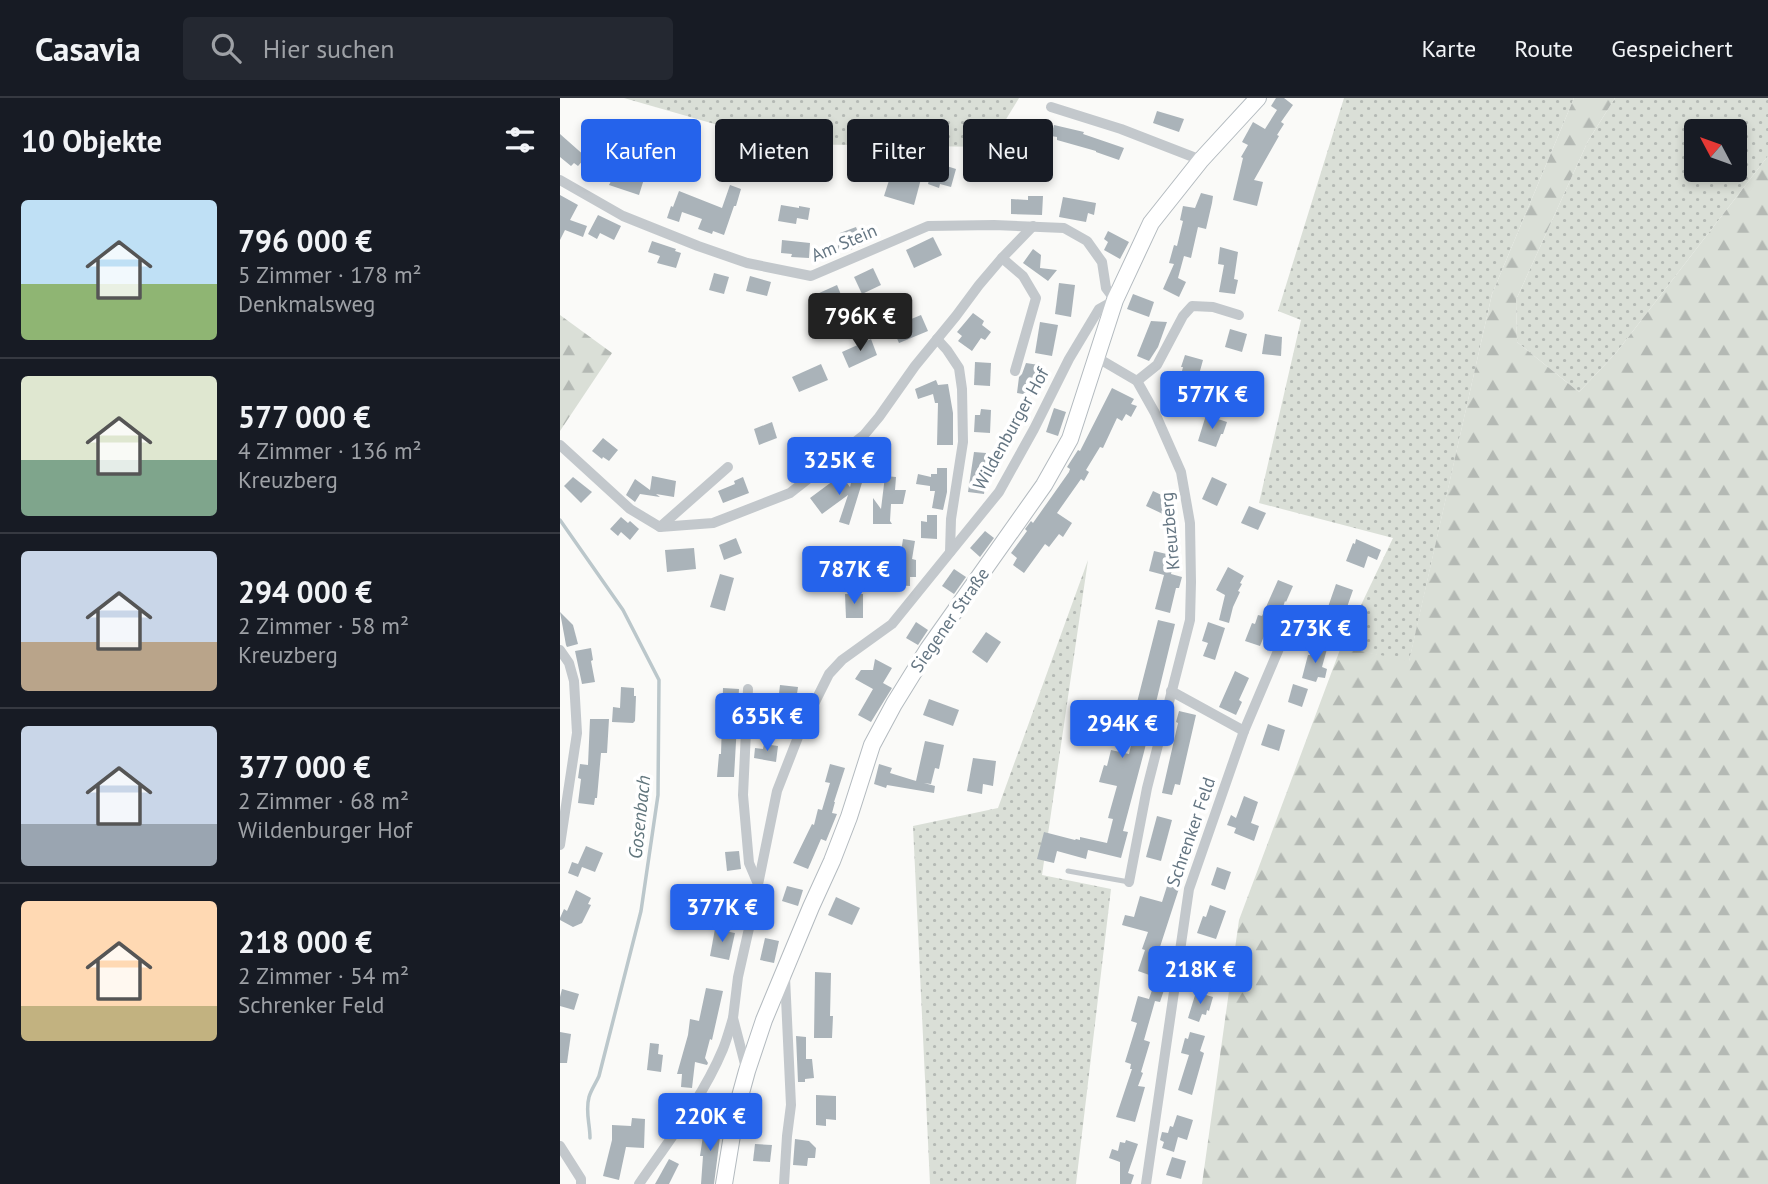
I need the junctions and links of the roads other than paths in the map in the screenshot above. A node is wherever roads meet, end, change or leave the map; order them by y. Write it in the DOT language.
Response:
graph roads {
  1 [pos="1258,98"];
  2 [pos="1051,107"];
  3 [pos="1201,160"];
  4 [pos="560,180"];
  5 [pos="1034,226"];
  6 [pos="1002,258"];
  7 [pos="1115,300"];
  8 [pos="1239,315"];
  9 [pos="937,339"];
  10 [pos="1096,357"];
  11 [pos="1015,371"];
  12 [pos="1137,380"];
  13 [pos="560,445"];
  14 [pos="729,467"];
  15 [pos="660,527"];
  16 [pos="950,552"];
  17 [pos="1289,625"];
  18 [pos="560,650"];
  19 [pos="748,689"];
  20 [pos="1171,691"];
  21 [pos="1244,731"];
  22 [pos="560,845"];
  23 [pos="1068,871"];
  24 [pos="1129,881"];
  25 [pos="758,884"];
  26 [pos="784,971"];
  27 [pos="733,1018"];
  28 [pos="747,1071"];
  29 [pos="560,1146"];
  30 [pos="581,1184"];
  31 [pos="639,1184"];
  32 [pos="724,1184"];
  33 [pos="784,1184"];
  34 [pos="1146,1184"];
  1 -- 3 [label="main road, Siegener Straße"];
  2 -- 3 [label="street"];
  3 -- 7 [label="main road, Siegener Straße"];
  4 -- 5 [label="street, Am Stein"];
  5 -- 6 [label="street"];
  5 -- 7 [label="street, Am Stein"];
  6 -- 9 [label="street"];
  6 -- 11 [label="street"];
  7 -- 10 [label="main road, Siegener Straße"];
  7 -- 16 [label="street, Wildenburger Hof"];
  8 -- 12 [label="street"];
  9 -- 15 [label="street"];
  9 -- 16 [label="street"];
  10 -- 12 [label="street"];
  10 -- 26 [label="main road, Siegener Straße"];
  12 -- 20 [label="street, Kreuzberg"];
  13 -- 15 [label="street"];
  14 -- 15 [label="street"];
  16 -- 25 [label="street, Wildenburger Hof"];
  17 -- 21 [label="street, Schrenker Feld"];
  18 -- 22 [label="street"];
  19 -- 25 [label="street"];
  20 -- 21 [label="street"];
  20 -- 24 [label="street, Kreuzberg"];
  21 -- 34 [label="street, Schrenker Feld"];
  23 -- 24 [label="lane"];
  25 -- 27 [label="street, Wildenburger Hof"];
  26 -- 28 [label="main road, Siegener Straße"];
  26 -- 33 [label="street"];
  27 -- 28 [label="street, Wildenburger Hof"];
  27 -- 31 [label="street, Wildenburger Hof"];
  28 -- 32 [label="main road, Siegener Straße"];
  29 -- 30 [label="street"];
}
